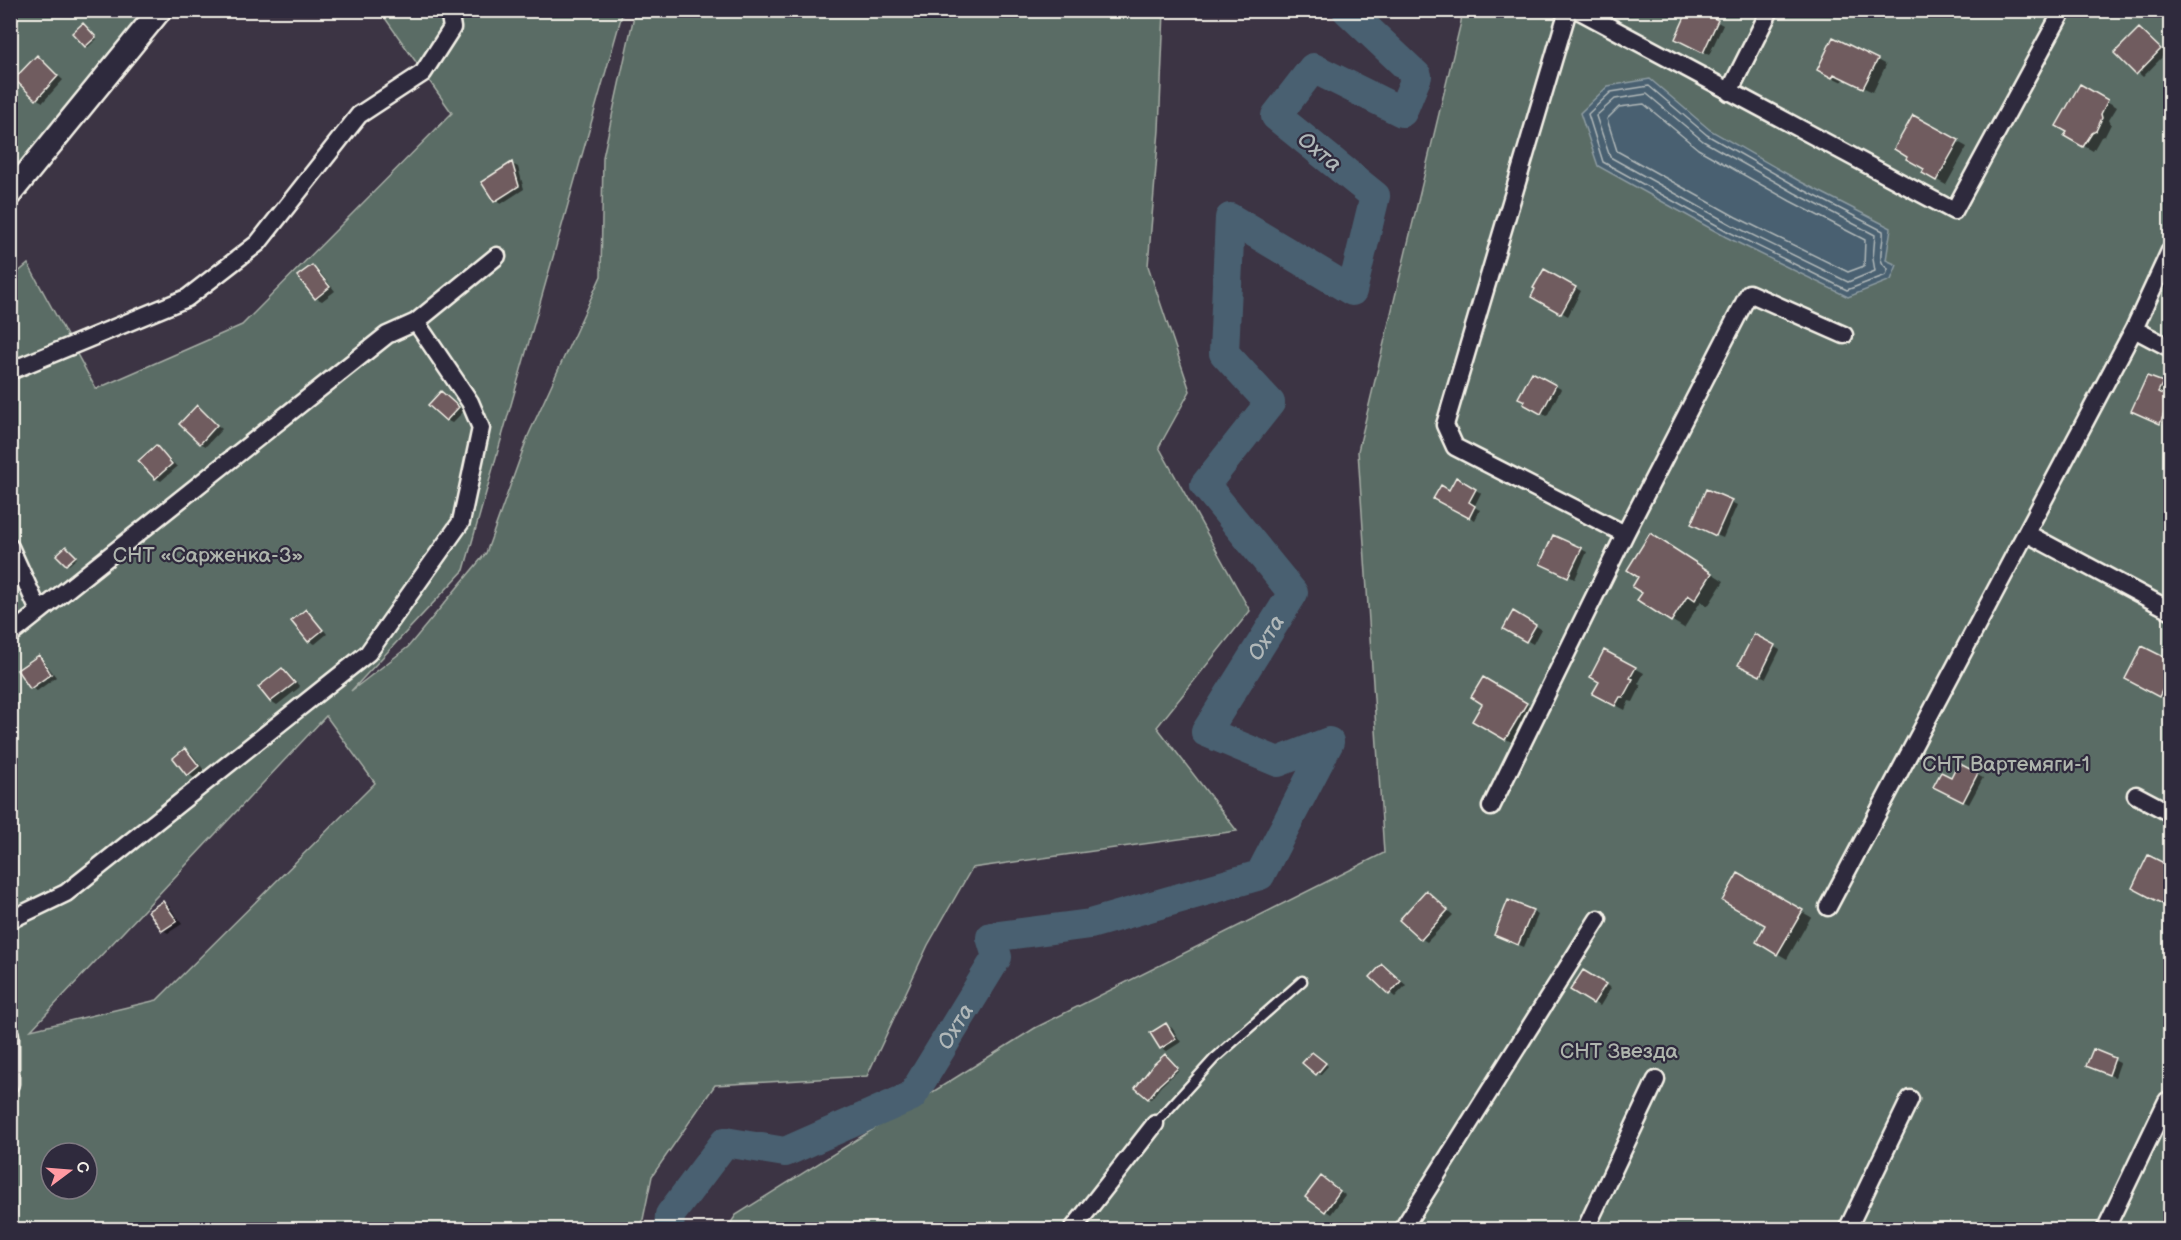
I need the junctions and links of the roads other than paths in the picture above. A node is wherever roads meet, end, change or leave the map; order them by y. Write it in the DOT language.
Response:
graph roads {
  1 [pos="160,10"];
  2 [pos="449,10"];
  3 [pos="1568,10"];
  4 [pos="1578,10"];
  5 [pos="1770,10"];
  6 [pos="2063,10"];
  7 [pos="1729,92"];
  8 [pos="10,194"];
  9 [pos="2170,251"];
  10 [pos="497,255"];
  11 [pos="416,322"];
  12 [pos="2134,329"];
  13 [pos="1844,334"];
  14 [pos="2170,348"];
  15 [pos="10,371"];
  16 [pos="2026,533"];
  17 [pos="1625,534"];
  18 [pos="10,547"];
  19 [pos="2170,610"];
  20 [pos="39,611"];
  21 [pos="10,635"];
  22 [pos="2136,795"];
  23 [pos="1491,807"];
  24 [pos="2170,813"];
  25 [pos="1828,907"];
  26 [pos="1598,919"];
  27 [pos="10,920"];
  28 [pos="1302,981"];
  29 [pos="10,1035"];
  30 [pos="1656,1080"];
  31 [pos="10,1084"];
  32 [pos="1910,1100"];
  33 [pos="2170,1103"];
  34 [pos="1155,1124"];
  35 [pos="1072,1230"];
  36 [pos="1402,1230"];
  37 [pos="1585,1230"];
  38 [pos="1847,1230"];
  39 [pos="2105,1230"];
  1 -- 8 [label="main road"];
  2 -- 15 [label="street"];
  3 -- 17 [label="street"];
  4 -- 7 [label="street"];
  5 -- 7 [label="street"];
  6 -- 7 [label="street"];
  9 -- 12 [label="street"];
  10 -- 11 [label="street"];
  11 -- 20 [label="street"];
  11 -- 27 [label="street"];
  12 -- 14 [label="street"];
  12 -- 16 [label="street"];
  13 -- 17 [label="street"];
  16 -- 19 [label="street"];
  16 -- 25 [label="street"];
  17 -- 23 [label="street"];
  18 -- 20 [label="street"];
  20 -- 21 [label="street"];
  22 -- 24 [label="street"];
  26 -- 36 [label="street"];
  28 -- 34 [label="lane"];
  29 -- 31 [label="street"];
  30 -- 37 [label="street"];
  32 -- 38 [label="street"];
  33 -- 39 [label="street"];
  34 -- 35 [label="street"];
}
